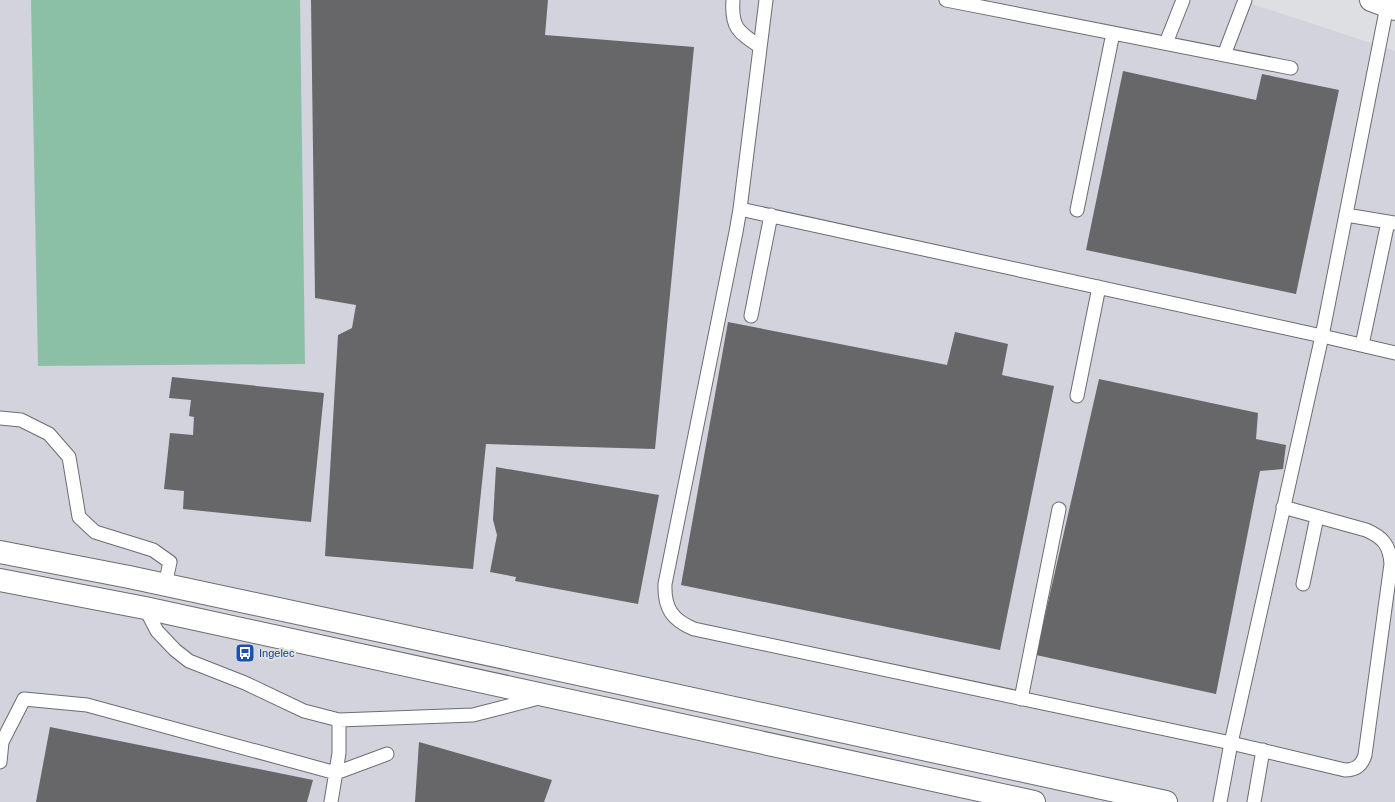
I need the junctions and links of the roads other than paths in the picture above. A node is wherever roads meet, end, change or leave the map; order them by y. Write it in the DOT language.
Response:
graph roads {
  1 [pos="733,0"];
  2 [pos="766,0"];
  3 [pos="946,0"];
  4 [pos="1183,0"];
  5 [pos="1245,0"];
  6 [pos="1384,5"];
  7 [pos="1114,33"];
  8 [pos="1166,43"];
  9 [pos="760,46"];
  10 [pos="1224,55"];
  11 [pos="1290,68"];
  12 [pos="740,209"];
  13 [pos="1077,210"];
  14 [pos="771,215"];
  15 [pos="1346,215"];
  16 [pos="1391,222"];
  17 [pos="1099,287"];
  18 [pos="750,316"];
  19 [pos="1322,336"];
  20 [pos="1362,345"];
  21 [pos="1395,353"];
  22 [pos="1077,396"];
  23 [pos="0,418"];
  24 [pos="1283,507"];
  25 [pos="1059,509"];
  26 [pos="1317,516"];
  27 [pos="0,552"];
  28 [pos="0,580"];
  29 [pos="1303,584"];
  30 [pos="165,585"];
  31 [pos="145,608"];
  32 [pos="547,696"];
  33 [pos="1021,698"];
  34 [pos="339,720"];
  35 [pos="1231,743"];
  36 [pos="1263,750"];
  37 [pos="387,754"];
  38 [pos="0,762"];
  39 [pos="336,773"];
  40 [pos="331,802"];
  41 [pos="1034,802"];
  42 [pos="1166,802"];
  43 [pos="1220,802"];
  44 [pos="1254,802"];
  1 -- 9 [label="lane"];
  2 -- 9 [label="lane"];
  3 -- 7 [label="lane"];
  4 -- 8 [label="lane"];
  5 -- 10 [label="lane"];
  6 -- 15 [label="lane"];
  7 -- 8 [label="lane"];
  7 -- 13 [label="lane"];
  8 -- 10 [label="lane"];
  9 -- 12 [label="lane"];
  10 -- 11 [label="lane"];
  12 -- 14 [label="lane"];
  12 -- 33 [label="lane"];
  14 -- 17 [label="lane"];
  14 -- 18 [label="lane"];
  15 -- 16 [label="lane"];
  15 -- 19 [label="lane"];
  16 -- 20 [label="lane"];
  17 -- 19 [label="lane"];
  17 -- 22 [label="lane"];
  19 -- 20 [label="lane"];
  19 -- 24 [label="lane"];
  20 -- 21 [label="lane"];
  23 -- 30 [label="lane"];
  24 -- 26 [label="lane"];
  24 -- 35 [label="lane"];
  25 -- 33 [label="lane"];
  26 -- 29 [label="lane"];
  26 -- 36 [label="lane"];
  27 -- 30 [label="main road"];
  28 -- 31 [label="main road"];
  30 -- 42 [label="main road"];
  31 -- 32 [label="main road"];
  31 -- 34 [label="lane"];
  32 -- 34 [label="lane"];
  32 -- 41 [label="main road"];
  33 -- 35 [label="lane"];
  34 -- 39 [label="lane"];
  35 -- 36 [label="lane"];
  35 -- 43 [label="lane"];
  36 -- 44 [label="lane"];
  37 -- 39 [label="lane"];
  38 -- 39 [label="lane"];
  39 -- 40 [label="lane"];
}
